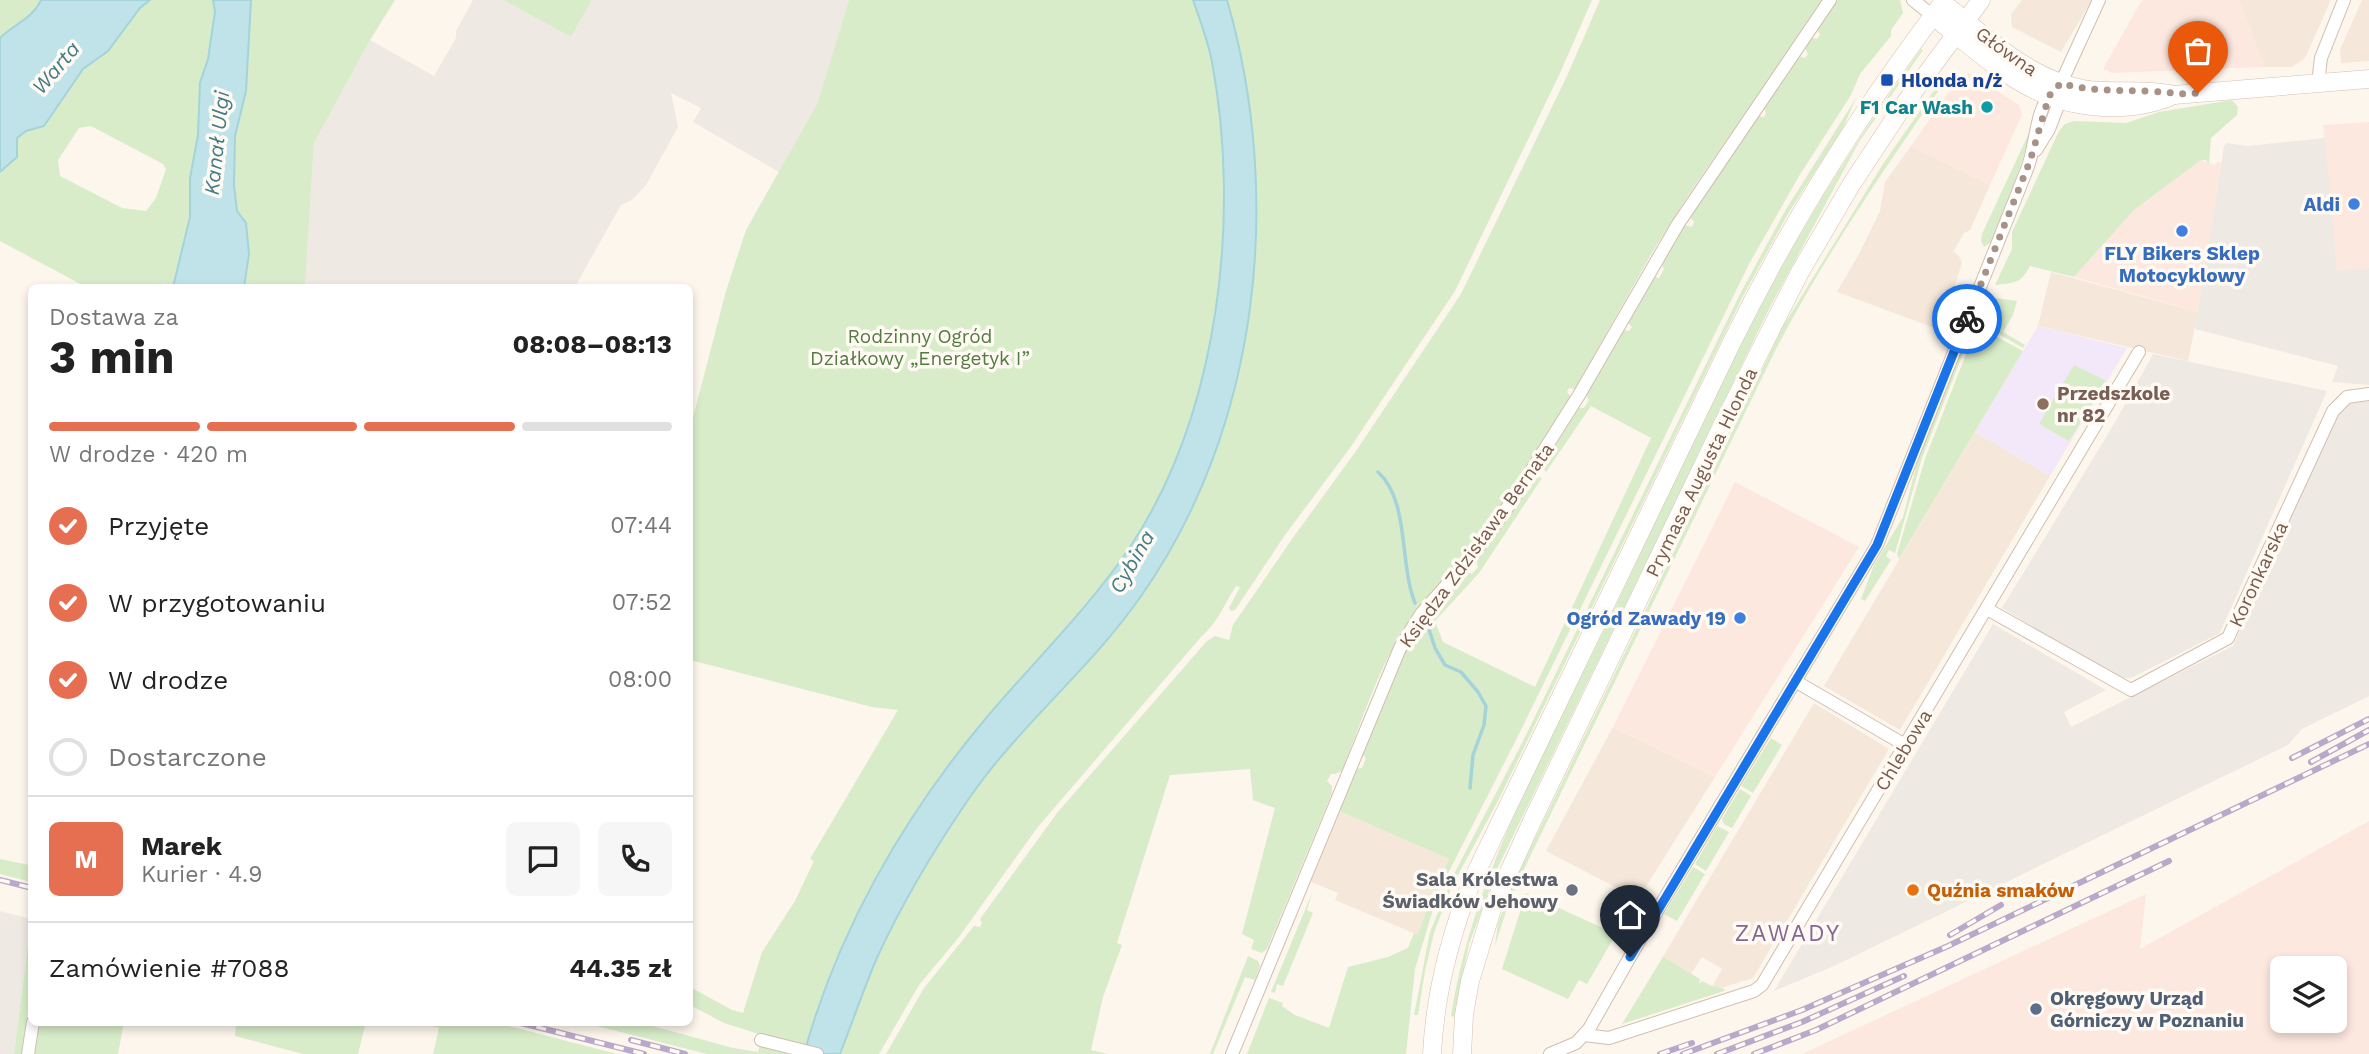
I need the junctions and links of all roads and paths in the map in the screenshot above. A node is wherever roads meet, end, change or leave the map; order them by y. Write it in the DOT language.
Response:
graph roads {
  1 [pos="1830,0"];
  2 [pos="1913,0"];
  3 [pos="1981,0"];
  4 [pos="2099,0"];
  5 [pos="2344,0"];
  6 [pos="1940,5"];
  7 [pos="1961,27"];
  8 [pos="2369,79"];
  9 [pos="2318,83"];
  10 [pos="2057,93"];
  11 [pos="2138,352"];
  12 [pos="2369,394"];
  13 [pos="1987,609"];
  14 [pos="1795,681"];
  15 [pos="1905,746"];
  16 [pos="32,1026"];
  17 [pos="1463,1026"];
  18 [pos="1584,1035"];
  19 [pos="761,1040"];
  20 [pos="28,1054"];
  21 [pos="817,1054"];
  22 [pos="1232,1054"];
  23 [pos="1432,1054"];
  24 [pos="1462,1054"];
  25 [pos="1476,1054"];
  26 [pos="1550,1054"];
  1 -- 22 [label="street, Księdza Zdzisława Bernata"];
  2 -- 6 [label="street"];
  3 -- 7 [label="main road, Prymasa Augusta Hlonda"];
  4 -- 10 [label="street"];
  5 -- 9 [label="street"];
  6 -- 7 [label="main road, Główna"];
  6 -- 23 [label="main road, Prymasa Augusta Hlonda"];
  7 -- 10 [label="main road, Główna"];
  7 -- 17 [label="main road, Prymasa Augusta Hlonda"];
  8 -- 9 [label="main road, Główna"];
  9 -- 10 [label="main road, Główna"];
  10 -- 14 [label="street"];
  11 -- 13 [label="street, Chlebowa"];
  12 -- 13 [label="street, Koronkarska"];
  13 -- 15 [label="street, Chlebowa"];
  14 -- 15 [label="street"];
  14 -- 18 [label="street"];
  15 -- 18 [label="street, Chlebowa"];
  16 -- 20 [label="street"];
  17 -- 24 [label="main road, Prymasa Augusta Hlonda"];
  17 -- 25 [label="street"];
  18 -- 26 [label="street"];
  19 -- 21 [label="street"];
}
